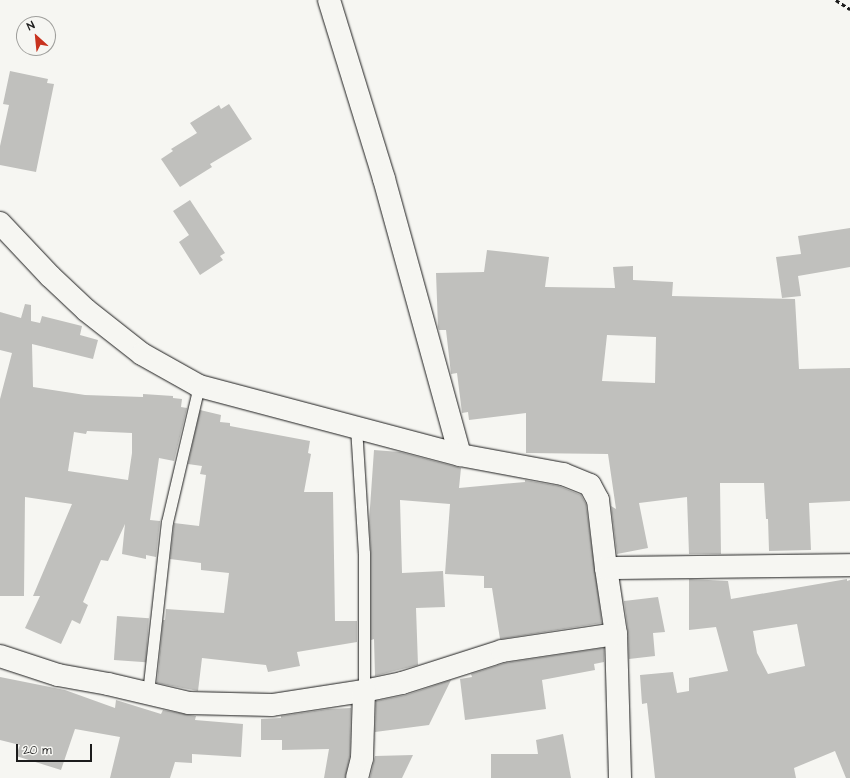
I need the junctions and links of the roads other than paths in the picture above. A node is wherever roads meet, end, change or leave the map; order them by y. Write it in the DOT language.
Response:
graph roads {
  1 [pos="329,0"];
  2 [pos="0,223"];
  3 [pos="199,386"];
  4 [pos="356,427"];
  5 [pos="460,455"];
  6 [pos="850,565"];
  7 [pos="606,568"];
  8 [pos="616,634"];
  9 [pos="0,656"];
  10 [pos="364,691"];
  11 [pos="148,693"];
  12 [pos="357,778"];
  13 [pos="620,778"];
  1 -- 5 [label="street"];
  2 -- 3 [label="street"];
  3 -- 4 [label="street"];
  3 -- 11 [label="lane"];
  4 -- 5 [label="street"];
  4 -- 10 [label="lane"];
  5 -- 7 [label="street"];
  6 -- 7 [label="street"];
  7 -- 8 [label="street"];
  8 -- 10 [label="street"];
  8 -- 13 [label="street"];
  9 -- 11 [label="street"];
  10 -- 11 [label="street"];
  10 -- 12 [label="street"];
}
